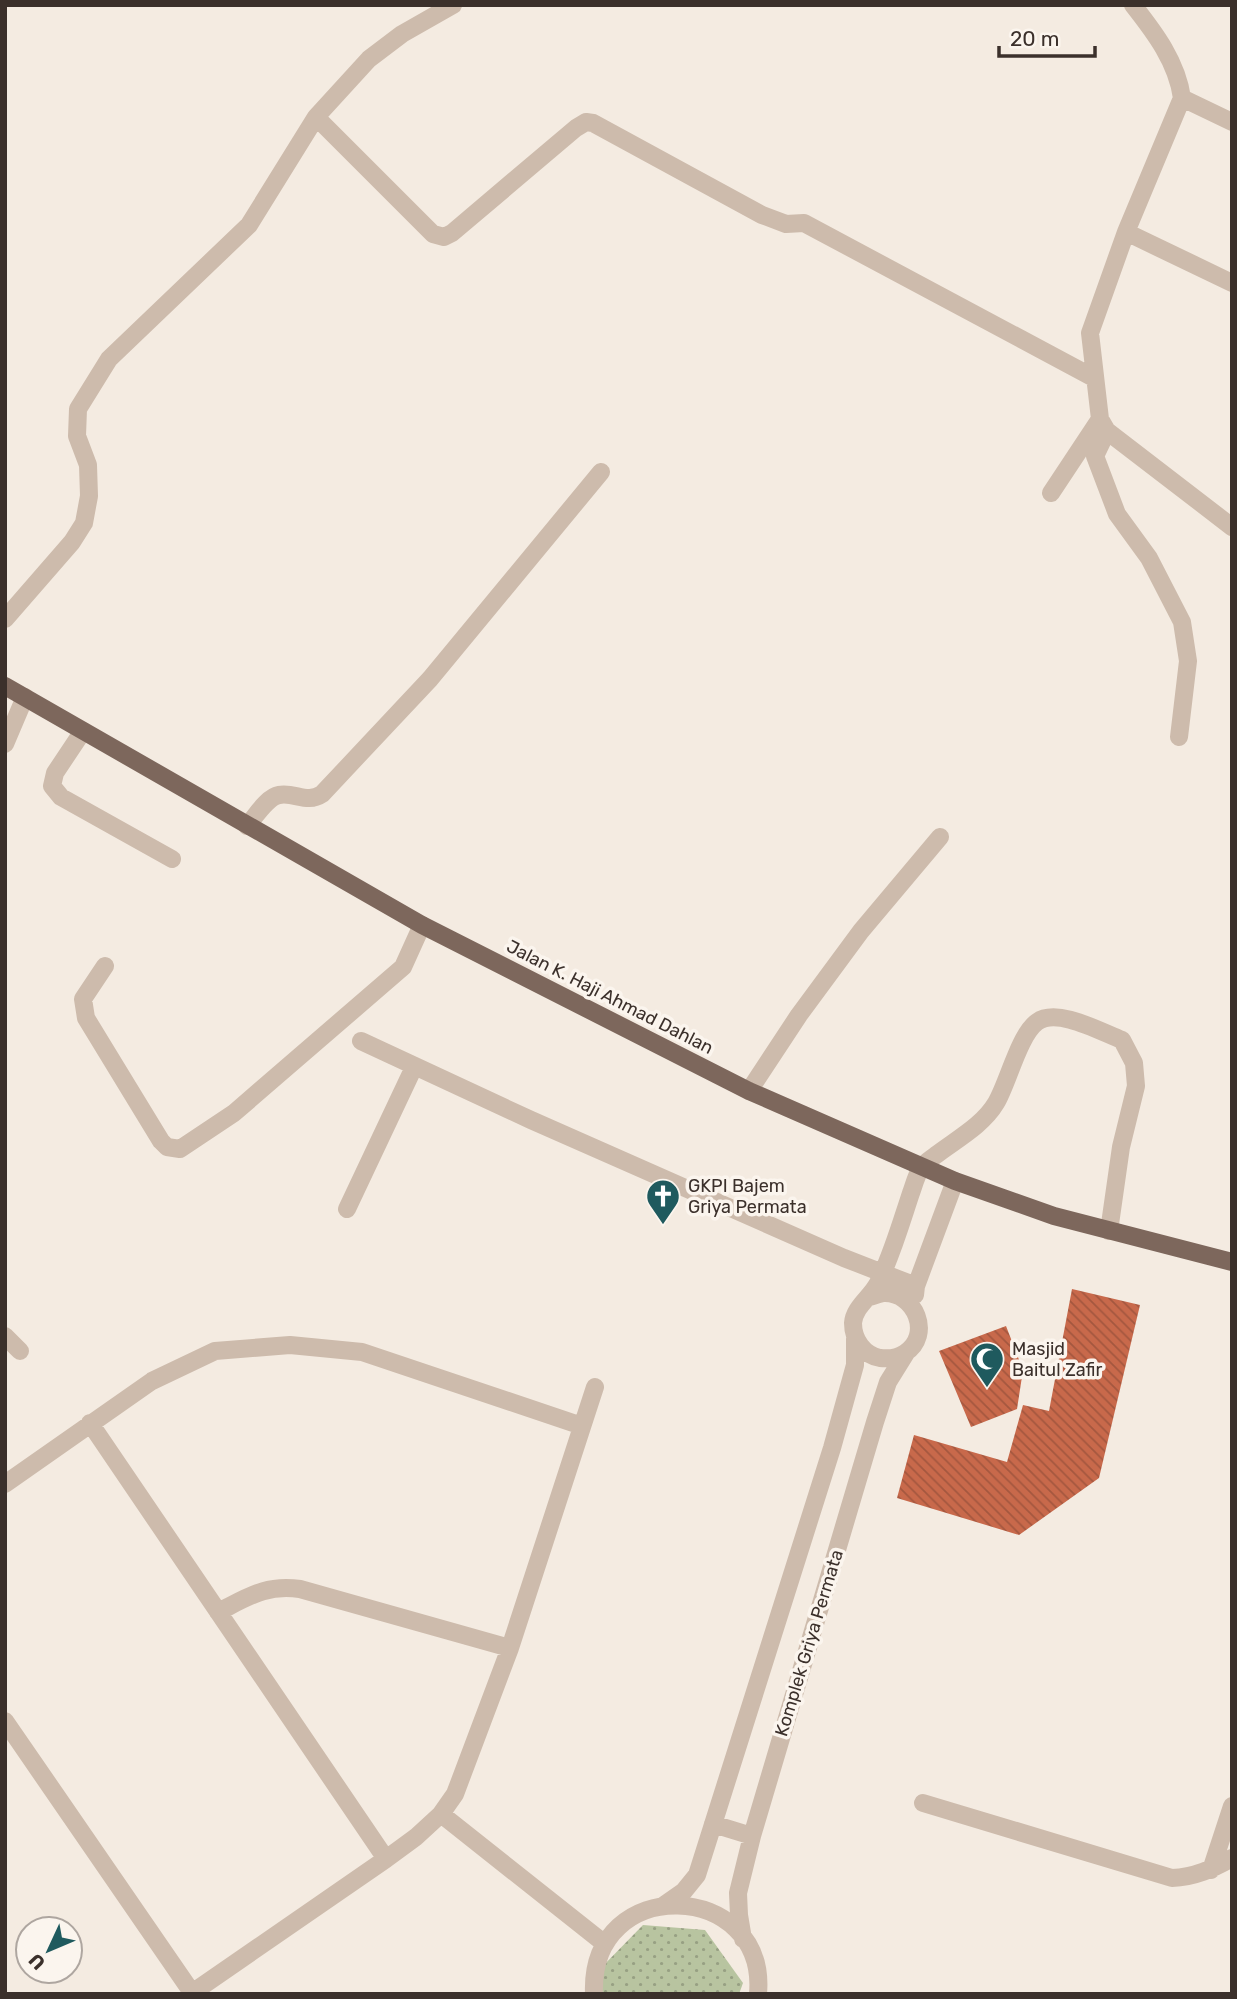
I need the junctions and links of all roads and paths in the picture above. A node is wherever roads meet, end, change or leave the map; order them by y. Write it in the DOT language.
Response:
graph roads {
  1 [pos="453,5"];
  2 [pos="1133,5"];
  3 [pos="1182,98"];
  4 [pos="316,117"];
  5 [pos="1232,122"];
  6 [pos="1126,232"];
  7 [pos="1232,284"];
  8 [pos="1094,378"];
  9 [pos="1103,425"];
  10 [pos="601,472"];
  11 [pos="1051,493"];
  12 [pos="1232,527"];
  13 [pos="5,619"];
  14 [pos="5,686"];
  15 [pos="25,697"];
  16 [pos="83,731"];
  17 [pos="1179,737"];
  18 [pos="5,744"];
  19 [pos="247,826"];
  20 [pos="940,837"];
  21 [pos="172,859"];
  22 [pos="422,925"];
  23 [pos="105,966"];
  24 [pos="361,1041"];
  25 [pos="414,1067"];
  26 [pos="750,1091"];
  27 [pos="919,1172"];
  28 [pos="953,1187"];
  29 [pos="347,1209"];
  30 [pos="1108,1231"];
  31 [pos="1232,1262"];
  32 [pos="882,1273"];
  33 [pos="916,1286"];
  34 [pos="869,1297"];
  35 [pos="918,1316"];
  36 [pos="5,1336"];
  37 [pos="855,1336"];
  38 [pos="20,1350"];
  39 [pos="906,1353"];
  40 [pos="595,1387"];
  41 [pos="90,1423"];
  42 [pos="582,1426"];
  43 [pos="5,1484"];
  44 [pos="218,1612"];
  45 [pos="510,1648"];
  46 [pos="5,1721"];
  47 [pos="923,1803"];
  48 [pos="1232,1806"];
  49 [pos="441,1814"];
  50 [pos="713,1824"];
  51 [pos="752,1836"];
  52 [pos="1232,1858"];
  53 [pos="386,1859"];
  54 [pos="1211,1870"];
  55 [pos="664,1905"];
  56 [pos="743,1938"];
  57 [pos="605,1944"];
  58 [pos="759,1987"];
  59 [pos="192,1993"];
  60 [pos="594,1994"];
  61 [pos="774,1994"];
  1 -- 4 [label="street"];
  2 -- 3 [label="street"];
  3 -- 5 [label="street"];
  3 -- 6 [label="street"];
  4 -- 8 [label="street"];
  4 -- 13 [label="street"];
  6 -- 7 [label="street"];
  6 -- 8 [label="street"];
  8 -- 9 [label="street"];
  9 -- 11 [label="street"];
  9 -- 12 [label="street"];
  9 -- 17 [label="street"];
  10 -- 19 [label="street"];
  14 -- 15 [label="main road, Jalan K. Haji Ahmad Dahlan"];
  15 -- 16 [label="main road, Jalan K. Haji Ahmad Dahlan"];
  15 -- 18 [label="street"];
  16 -- 19 [label="main road, Jalan K. Haji Ahmad Dahlan"];
  16 -- 21 [label="street"];
  19 -- 22 [label="main road, Jalan K. Haji Ahmad Dahlan"];
  20 -- 26 [label="street"];
  22 -- 23 [label="street"];
  22 -- 26 [label="main road, Jalan K. Haji Ahmad Dahlan"];
  24 -- 25 [label="street"];
  25 -- 29 [label="street"];
  25 -- 32 [label="street"];
  26 -- 27 [label="main road, Jalan K. Haji Ahmad Dahlan"];
  27 -- 28 [label="main road, Jalan K. Haji Ahmad Dahlan"];
  27 -- 30 [label="street"];
  27 -- 32 [label="street"];
  28 -- 30 [label="main road, Jalan K. Haji Ahmad Dahlan"];
  28 -- 33 [label="street"];
  30 -- 31 [label="main road, Jalan K. Haji Ahmad Dahlan"];
  32 -- 33 [label="street"];
  32 -- 34 [label="street"];
  33 -- 35 [label="street"];
  34 -- 35 [label="street"];
  34 -- 37 [label="street"];
  35 -- 39 [label="street"];
  36 -- 38 [label="street"];
  37 -- 39 [label="street"];
  37 -- 50 [label="street, Komplek Griya Permata"];
  39 -- 51 [label="street, Komplek Griya Permata"];
  40 -- 42 [label="street"];
  41 -- 42 [label="street"];
  41 -- 43 [label="street"];
  41 -- 44 [label="street"];
  42 -- 45 [label="street"];
  44 -- 45 [label="street"];
  44 -- 53 [label="street"];
  45 -- 49 [label="street"];
  46 -- 59 [label="street"];
  47 -- 54 [label="street"];
  48 -- 54 [label="street"];
  49 -- 53 [label="street"];
  49 -- 57 [label="street"];
  50 -- 51 [label="street"];
  50 -- 55 [label="street, Komplek Griya Permata"];
  51 -- 56 [label="street, Komplek Griya Permata"];
  52 -- 54 [label="street"];
  53 -- 59 [label="street"];
  55 -- 56 [label="street"];
  55 -- 57 [label="street"];
  56 -- 58 [label="street"];
  57 -- 60 [label="street"];
  58 -- 61 [label="street"];
}
